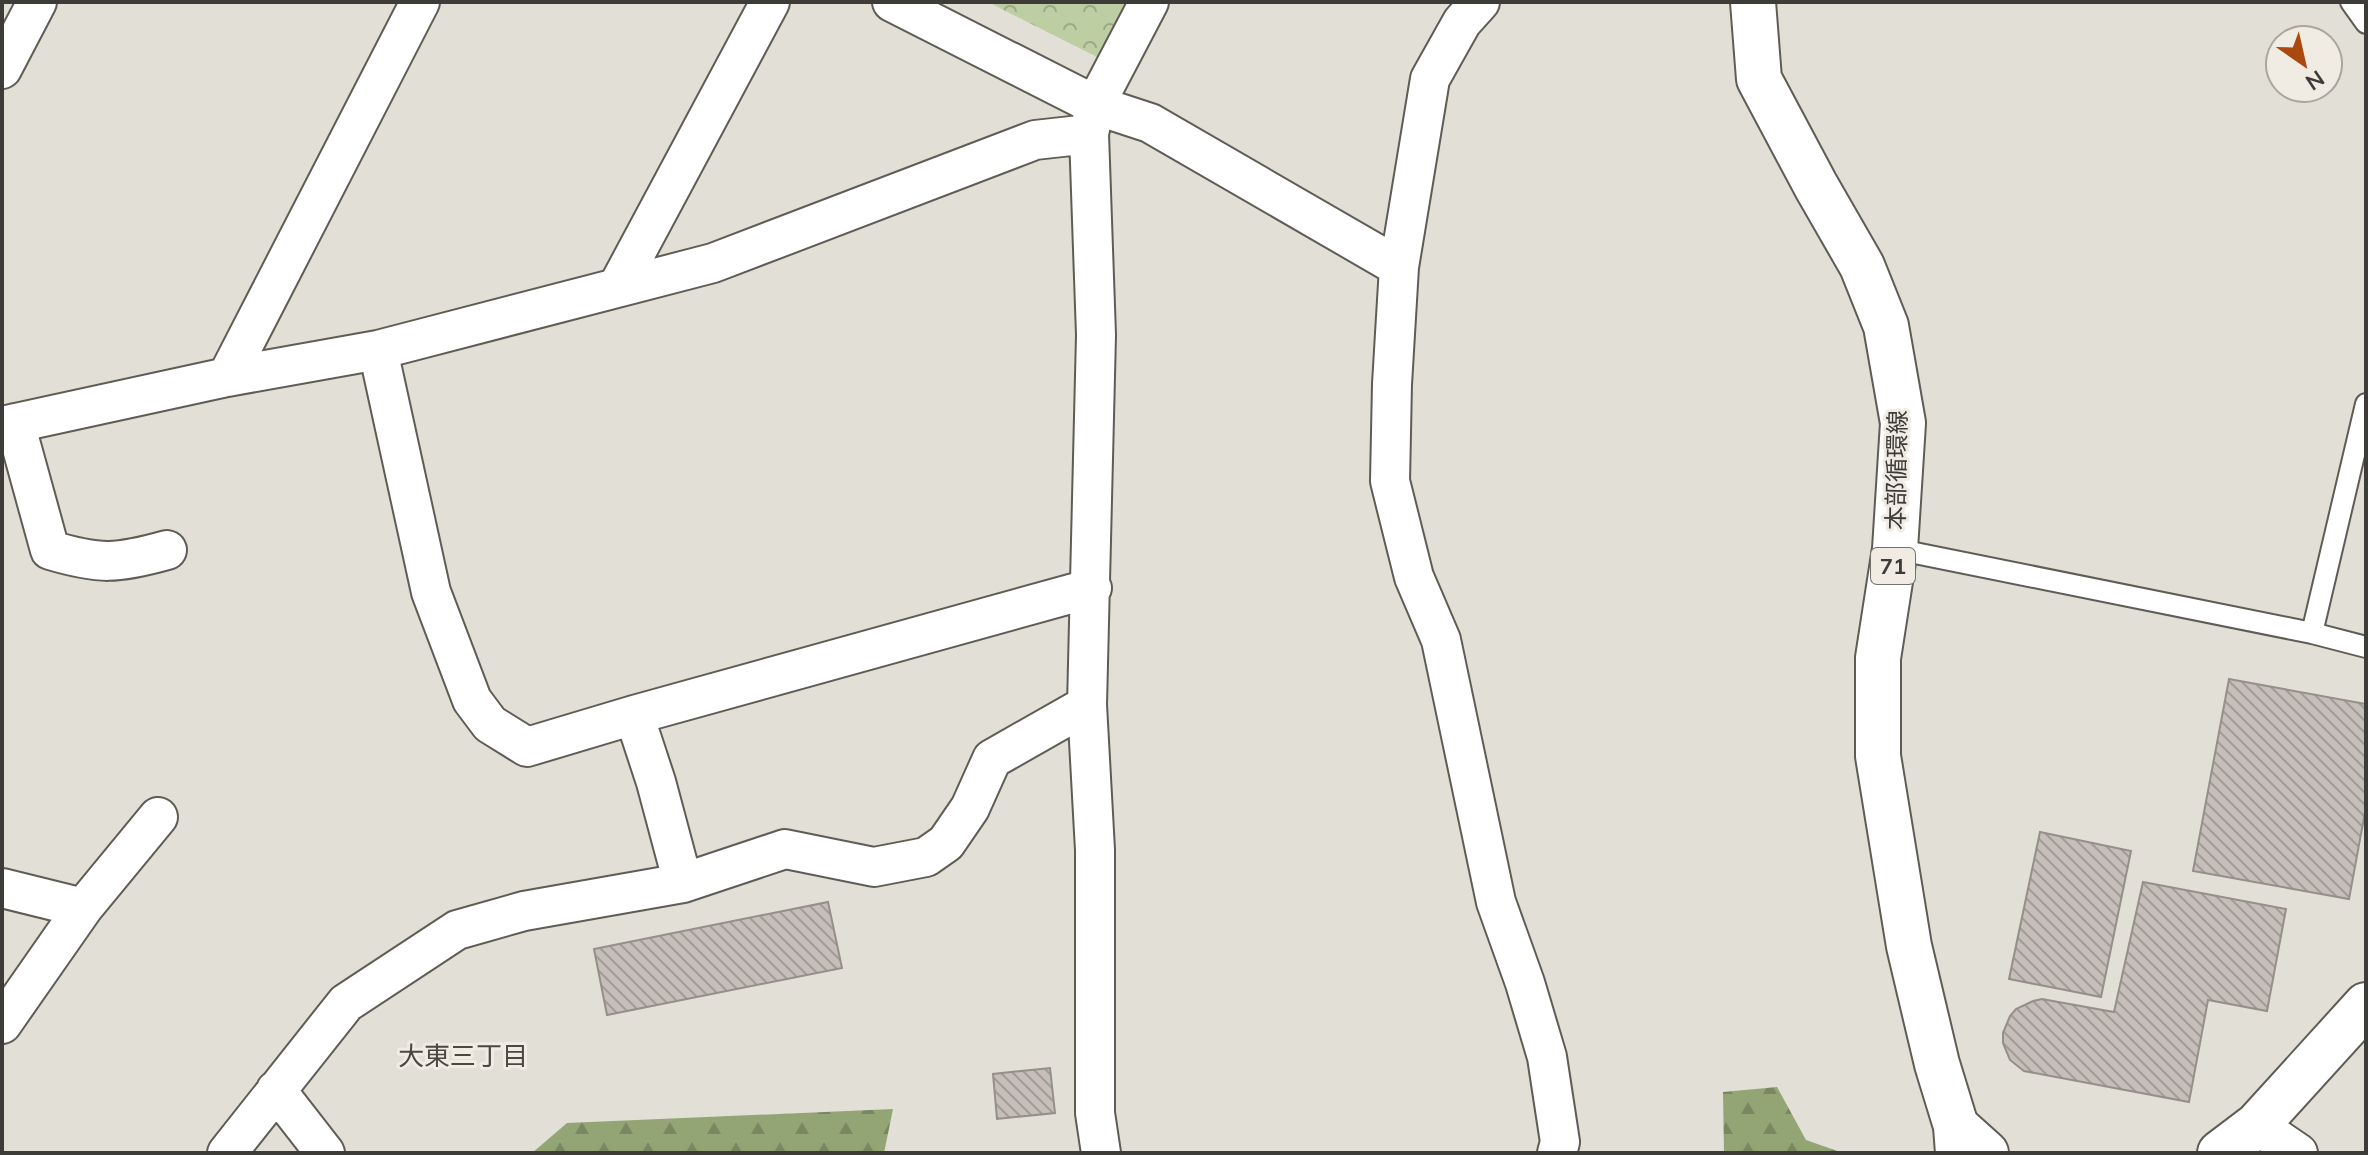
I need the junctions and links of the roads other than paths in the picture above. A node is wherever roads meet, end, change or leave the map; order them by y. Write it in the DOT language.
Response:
graph roads {
  1 [pos="37,2"];
  2 [pos="420,2"];
  3 [pos="770,2"];
  4 [pos="892,2"];
  5 [pos="1149,2"];
  6 [pos="1480,2"];
  7 [pos="1753,2"];
  8 [pos="2351,2"];
  9 [pos="2366,23"];
  10 [pos="2,69"];
  11 [pos="1092,120"];
  12 [pos="1399,267"];
  13 [pos="618,286"];
  14 [pos="378,350"];
  15 [pos="227,377"];
  16 [pos="2366,404"];
  17 [pos="9,424"];
  18 [pos="1895,549"];
  19 [pos="167,550"];
  20 [pos="1092,588"];
  21 [pos="2312,633"];
  22 [pos="2366,647"];
  23 [pos="1087,705"];
  24 [pos="634,715"];
  25 [pos="158,817"];
  26 [pos="683,883"];
  27 [pos="2,888"];
  28 [pos="83,908"];
  29 [pos="2366,1005"];
  30 [pos="2,1024"];
  31 [pos="276,1090"];
  32 [pos="2257,1125"];
  33 [pos="1967,1144"];
  34 [pos="227,1153"];
  35 [pos="325,1153"];
  36 [pos="1101,1153"];
  37 [pos="1557,1153"];
  38 [pos="2220,1153"];
  39 [pos="2298,1153"];
  1 -- 10 [label="street"];
  2 -- 15 [label="street"];
  3 -- 13 [label="street"];
  4 -- 11 [label="street"];
  5 -- 11 [label="street"];
  6 -- 12 [label="street"];
  7 -- 18 [label="main road, 本部循環線 / 71"];
  8 -- 9 [label="lane"];
  11 -- 12 [label="street"];
  11 -- 13 [label="street"];
  11 -- 20 [label="street"];
  12 -- 37 [label="street"];
  13 -- 14 [label="street"];
  14 -- 15 [label="street"];
  14 -- 24 [label="street"];
  15 -- 17 [label="street"];
  16 -- 21 [label="lane"];
  17 -- 19 [label="street"];
  18 -- 21 [label="lane"];
  18 -- 33 [label="main road, 本部循環線 / 71"];
  20 -- 23 [label="street"];
  20 -- 24 [label="street"];
  21 -- 22 [label="lane"];
  23 -- 26 [label="street"];
  23 -- 36 [label="street"];
  24 -- 26 [label="street"];
  25 -- 28 [label="street"];
  26 -- 31 [label="street"];
  27 -- 28 [label="street"];
  28 -- 30 [label="street"];
  29 -- 32 [label="main road"];
  31 -- 34 [label="street"];
  31 -- 35 [label="street"];
  32 -- 38 [label="main road"];
  32 -- 39 [label="street"];
}
